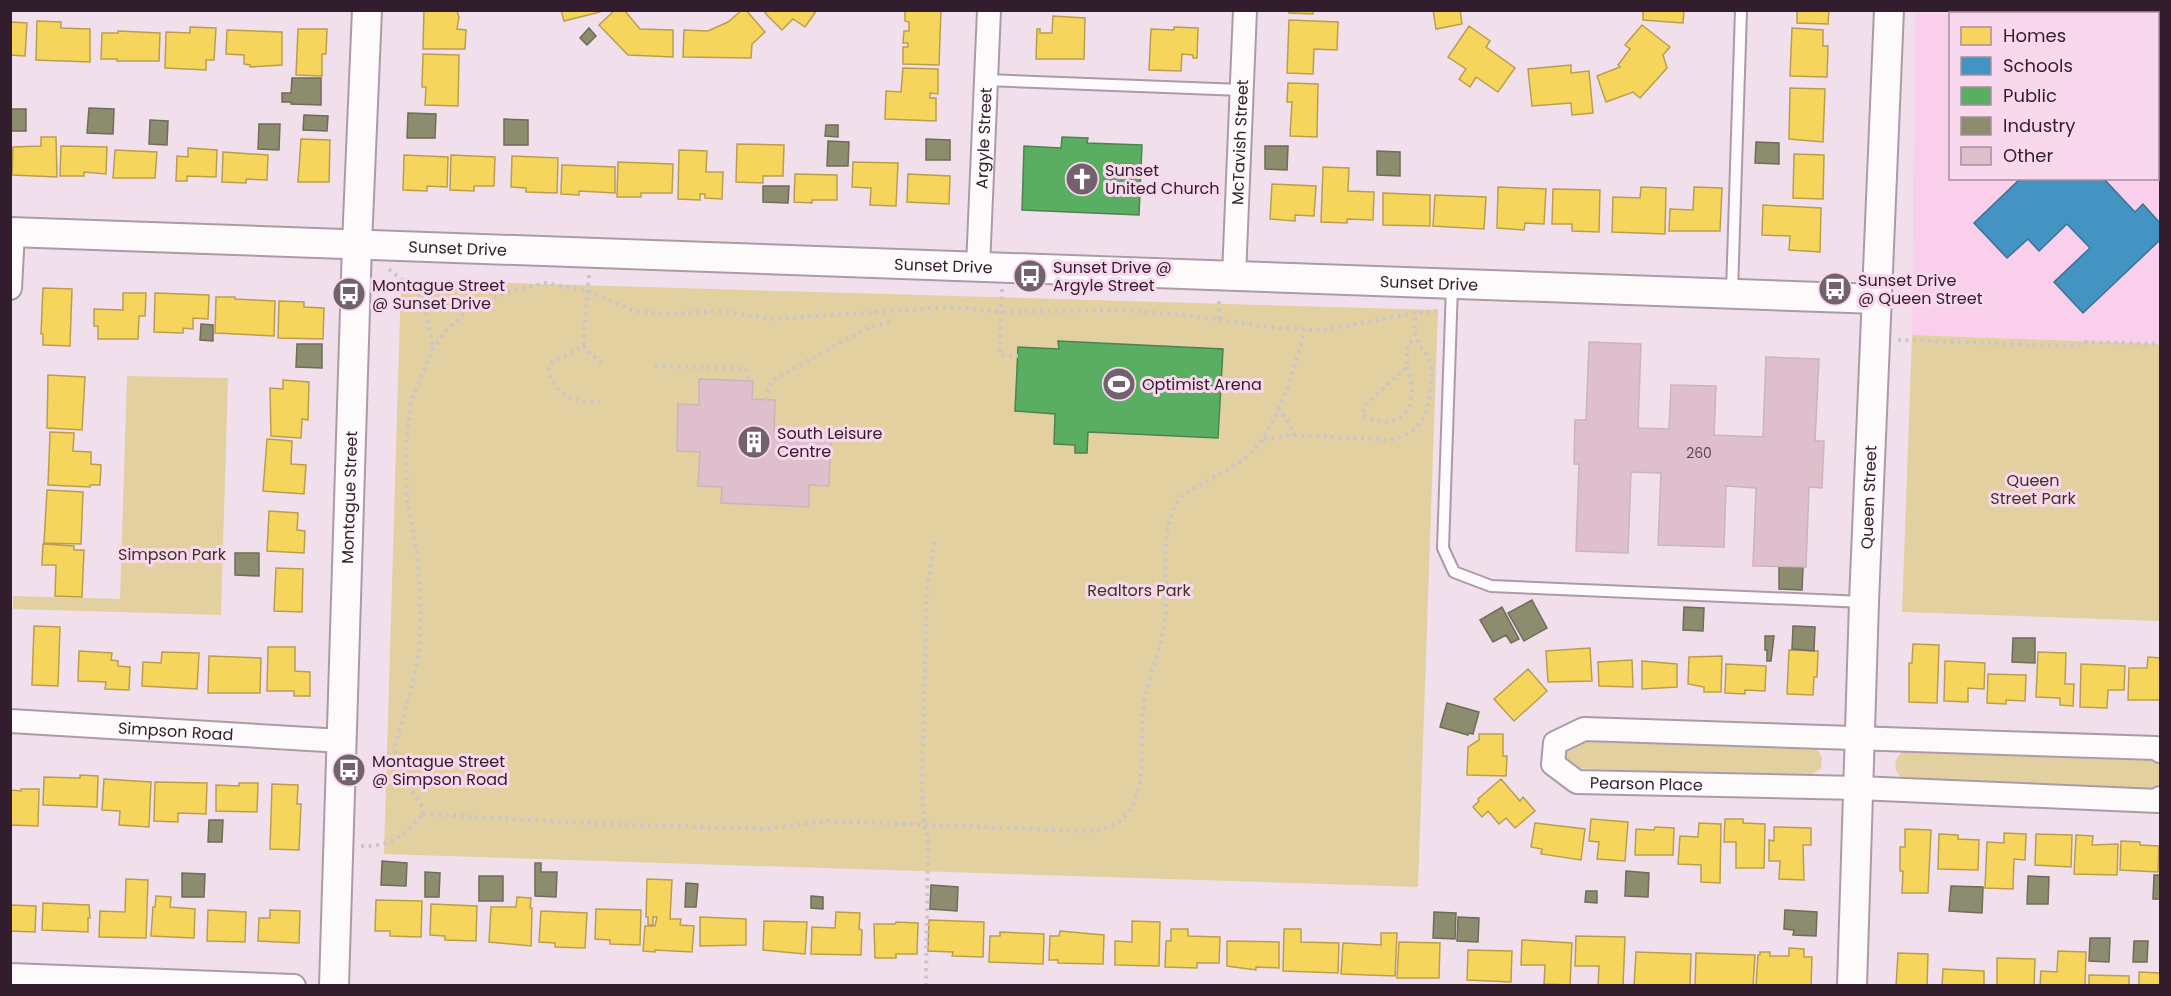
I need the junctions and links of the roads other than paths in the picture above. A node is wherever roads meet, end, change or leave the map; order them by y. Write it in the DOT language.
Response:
graph roads {
  1 [pos="367,10"];
  2 [pos="989,10"];
  3 [pos="1245,10"];
  4 [pos="1741,10"];
  5 [pos="1889,10"];
  6 [pos="986,80"];
  7 [pos="1242,90"];
  8 [pos="12,232"];
  9 [pos="357,244"];
  10 [pos="990,267"];
  11 [pos="1234,276"];
  12 [pos="10,288"];
  13 [pos="1732,294"];
  14 [pos="1451,297"];
  15 [pos="1878,299"];
  16 [pos="1864,602"];
  17 [pos="10,721"];
  18 [pos="1860,739"];
  19 [pos="342,741"];
  20 [pos="2160,751"];
  21 [pos="1858,788"];
  22 [pos="2160,798"];
  23 [pos="10,975"];
  24 [pos="294,986"];
  25 [pos="334,986"];
  26 [pos="1852,986"];
  1 -- 9 [label="street, Montague Street"];
  2 -- 6 [label="street, Argyle Street"];
  3 -- 7 [label="street, McTavish Street"];
  4 -- 13 [label="lane"];
  5 -- 15 [label="street, Queen Street"];
  6 -- 7 [label="lane"];
  6 -- 10 [label="street, Argyle Street"];
  7 -- 11 [label="street, McTavish Street"];
  8 -- 9 [label="street, Sunset Drive"];
  8 -- 12 [label="street"];
  9 -- 10 [label="street, Sunset Drive"];
  9 -- 19 [label="street, Montague Street"];
  10 -- 11 [label="street, Sunset Drive"];
  11 -- 14 [label="street, Sunset Drive"];
  13 -- 14 [label="street, Sunset Drive"];
  13 -- 15 [label="street, Sunset Drive"];
  14 -- 16 [label="lane"];
  15 -- 16 [label="street, Queen Street"];
  16 -- 18 [label="street, Queen Street"];
  17 -- 19 [label="street, Simpson Road"];
  18 -- 20 [label="street, Pearson Place"];
  18 -- 21 [label="street, Queen Street"];
  18 -- 21 [label="street, Pearson Place"];
  19 -- 25 [label="street, Montague Street"];
  21 -- 22 [label="street, Pearson Place"];
  21 -- 26 [label="street, Queen Street"];
  23 -- 24 [label="street"];
}
